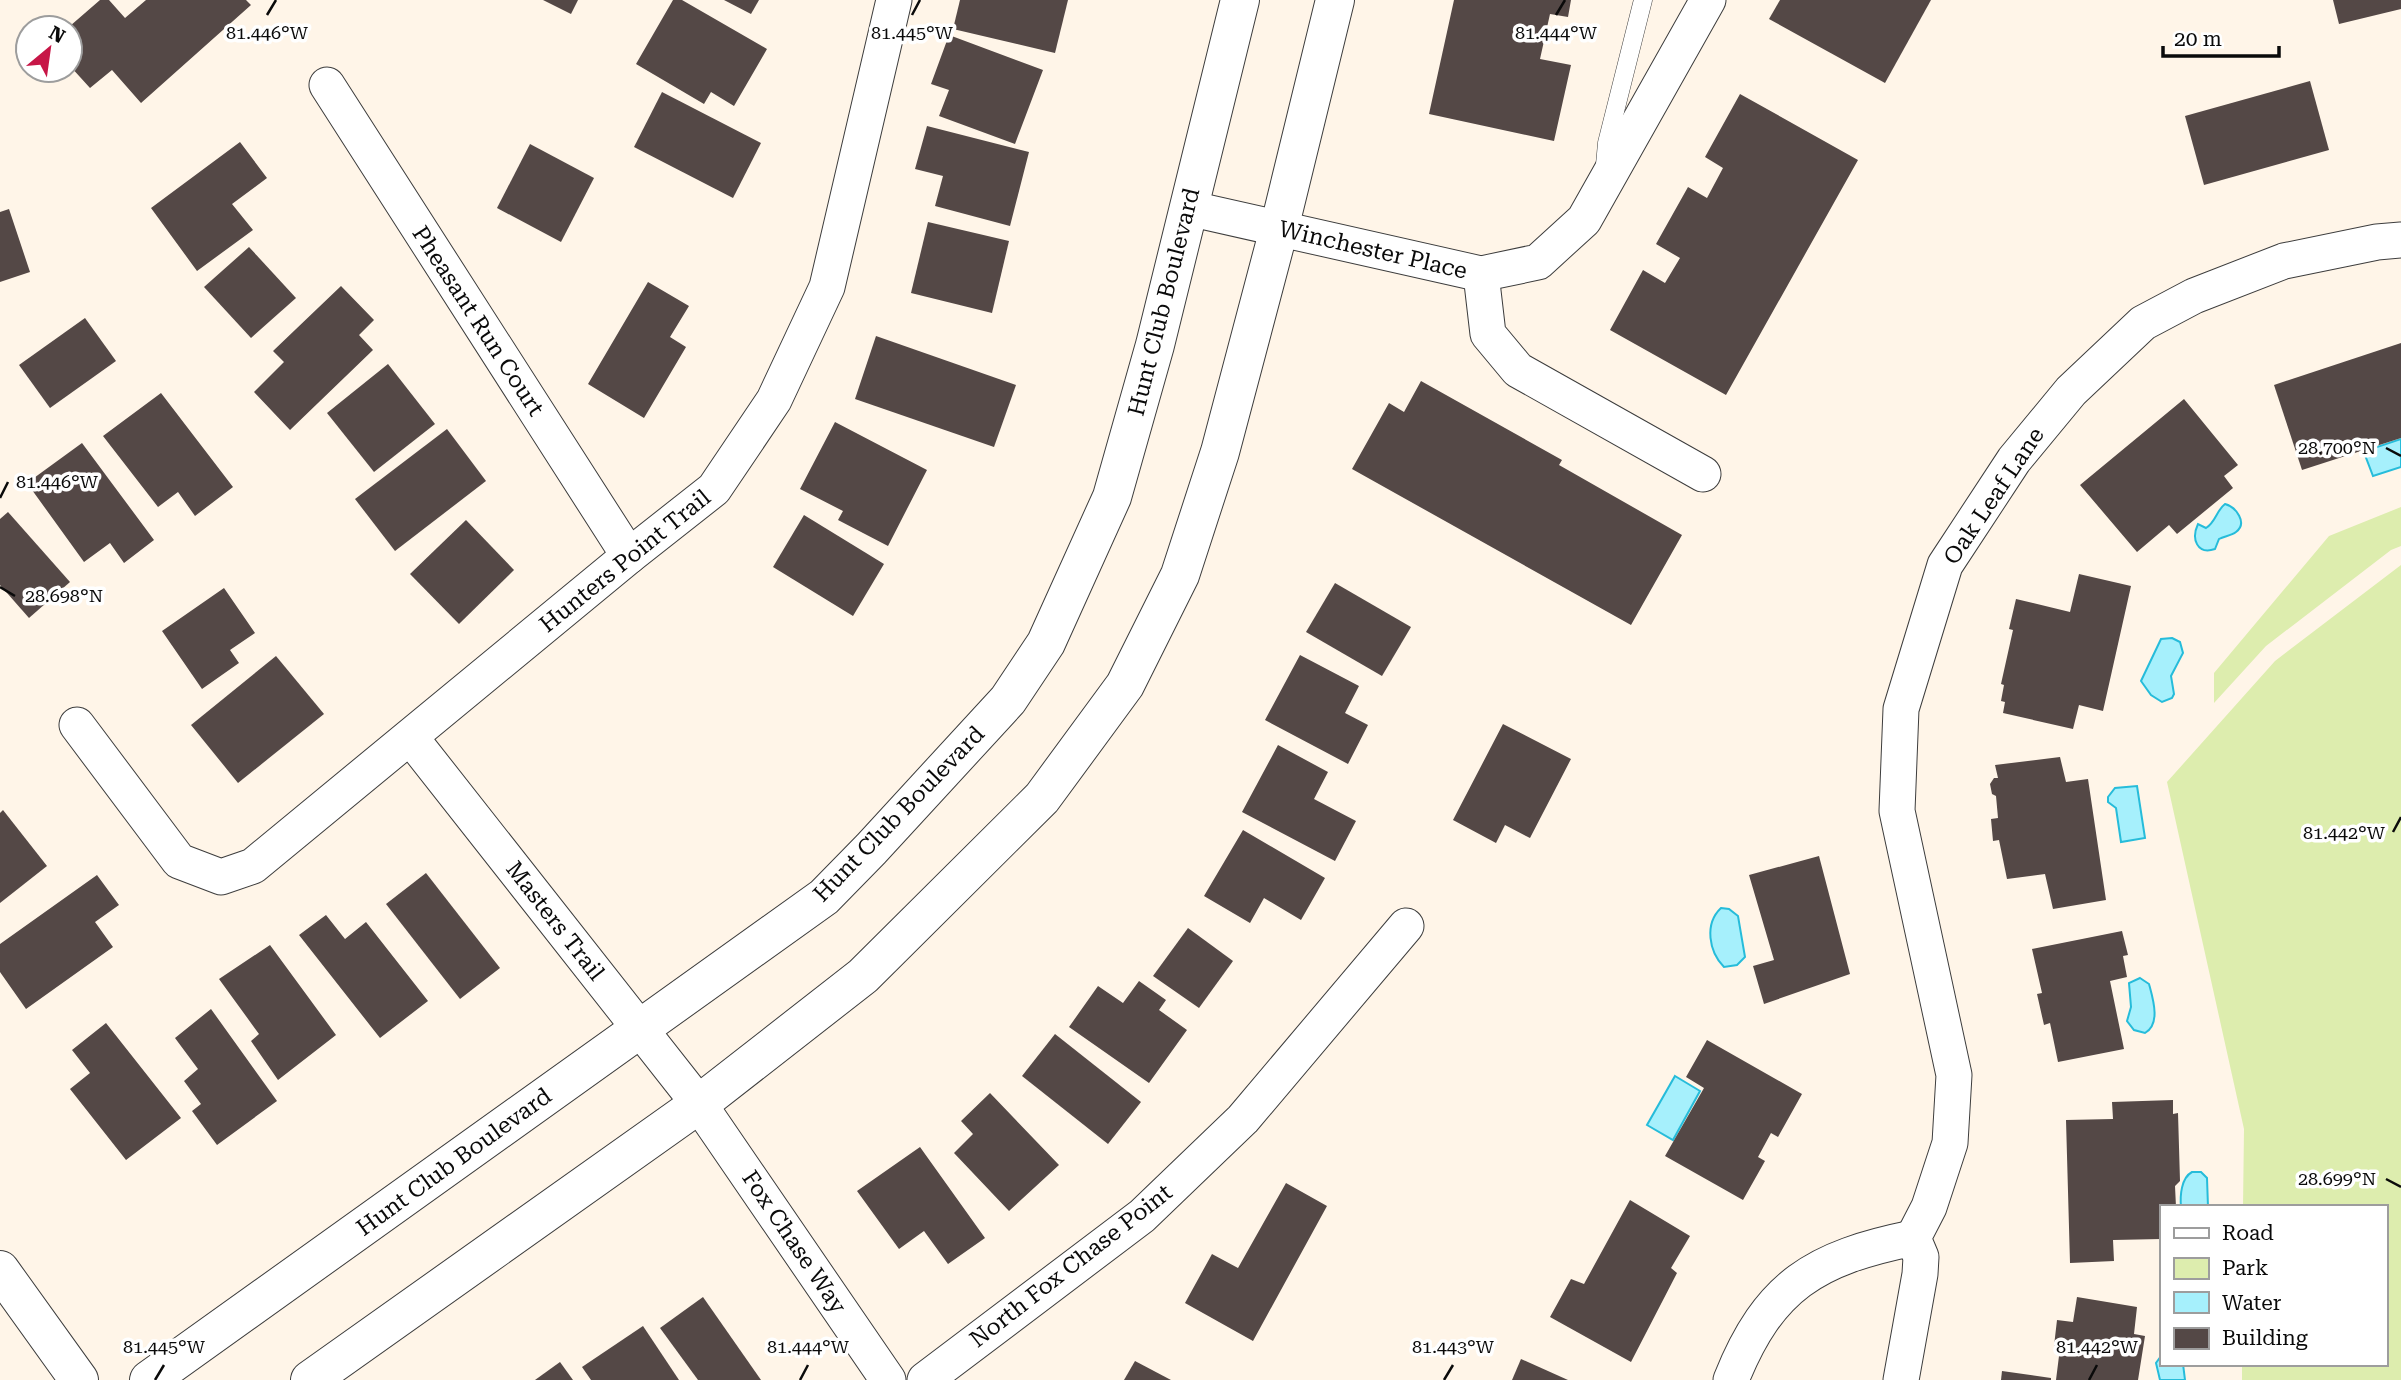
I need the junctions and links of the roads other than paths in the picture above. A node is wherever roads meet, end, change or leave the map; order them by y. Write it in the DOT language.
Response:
graph roads {
  1 [pos="894,0"];
  2 [pos="1240,0"];
  3 [pos="1335,0"];
  4 [pos="1643,0"];
  5 [pos="1708,0"];
  6 [pos="327,85"];
  7 [pos="1603,186"];
  8 [pos="1188,208"];
  9 [pos="1279,229"];
  10 [pos="2401,240"];
  11 [pos="1481,274"];
  12 [pos="1703,474"];
  13 [pos="629,556"];
  14 [pos="77,724"];
  15 [pos="411,738"];
  16 [pos="1406,926"];
  17 [pos="640,1029"];
  18 [pos="699,1104"];
  19 [pos="1913,1238"];
  20 [pos="0,1270"];
  21 [pos="79,1380"];
  22 [pos="149,1380"];
  23 [pos="310,1380"];
  24 [pos="888,1380"];
  25 [pos="925,1380"];
  26 [pos="1731,1380"];
  27 [pos="1901,1380"];
  1 -- 13 [label="street, Hunters Point Trail"];
  2 -- 8 [label="street, Hunt Club Boulevard"];
  3 -- 9 [label="street"];
  4 -- 7 [label="lane"];
  5 -- 7 [label="street, Winchester Place"];
  6 -- 13 [label="street, Pheasant Run Court"];
  7 -- 11 [label="street, Winchester Place"];
  8 -- 9 [label="street, Winchester Place"];
  8 -- 17 [label="street, Hunt Club Boulevard"];
  9 -- 11 [label="street, Winchester Place"];
  9 -- 18 [label="street"];
  10 -- 19 [label="street, Oak Leaf Lane"];
  11 -- 12 [label="street"];
  13 -- 15 [label="street, Hunters Point Trail"];
  14 -- 15 [label="street, Hunters Point Trail"];
  15 -- 17 [label="street, Masters Trail"];
  16 -- 25 [label="street, North Fox Chase Point"];
  17 -- 18 [label="street, Masters Trail"];
  17 -- 22 [label="street, Hunt Club Boulevard"];
  18 -- 23 [label="street"];
  18 -- 24 [label="street, Fox Chase Way"];
  19 -- 26 [label="street"];
  19 -- 27 [label="street"];
  20 -- 21 [label="street"];
}
